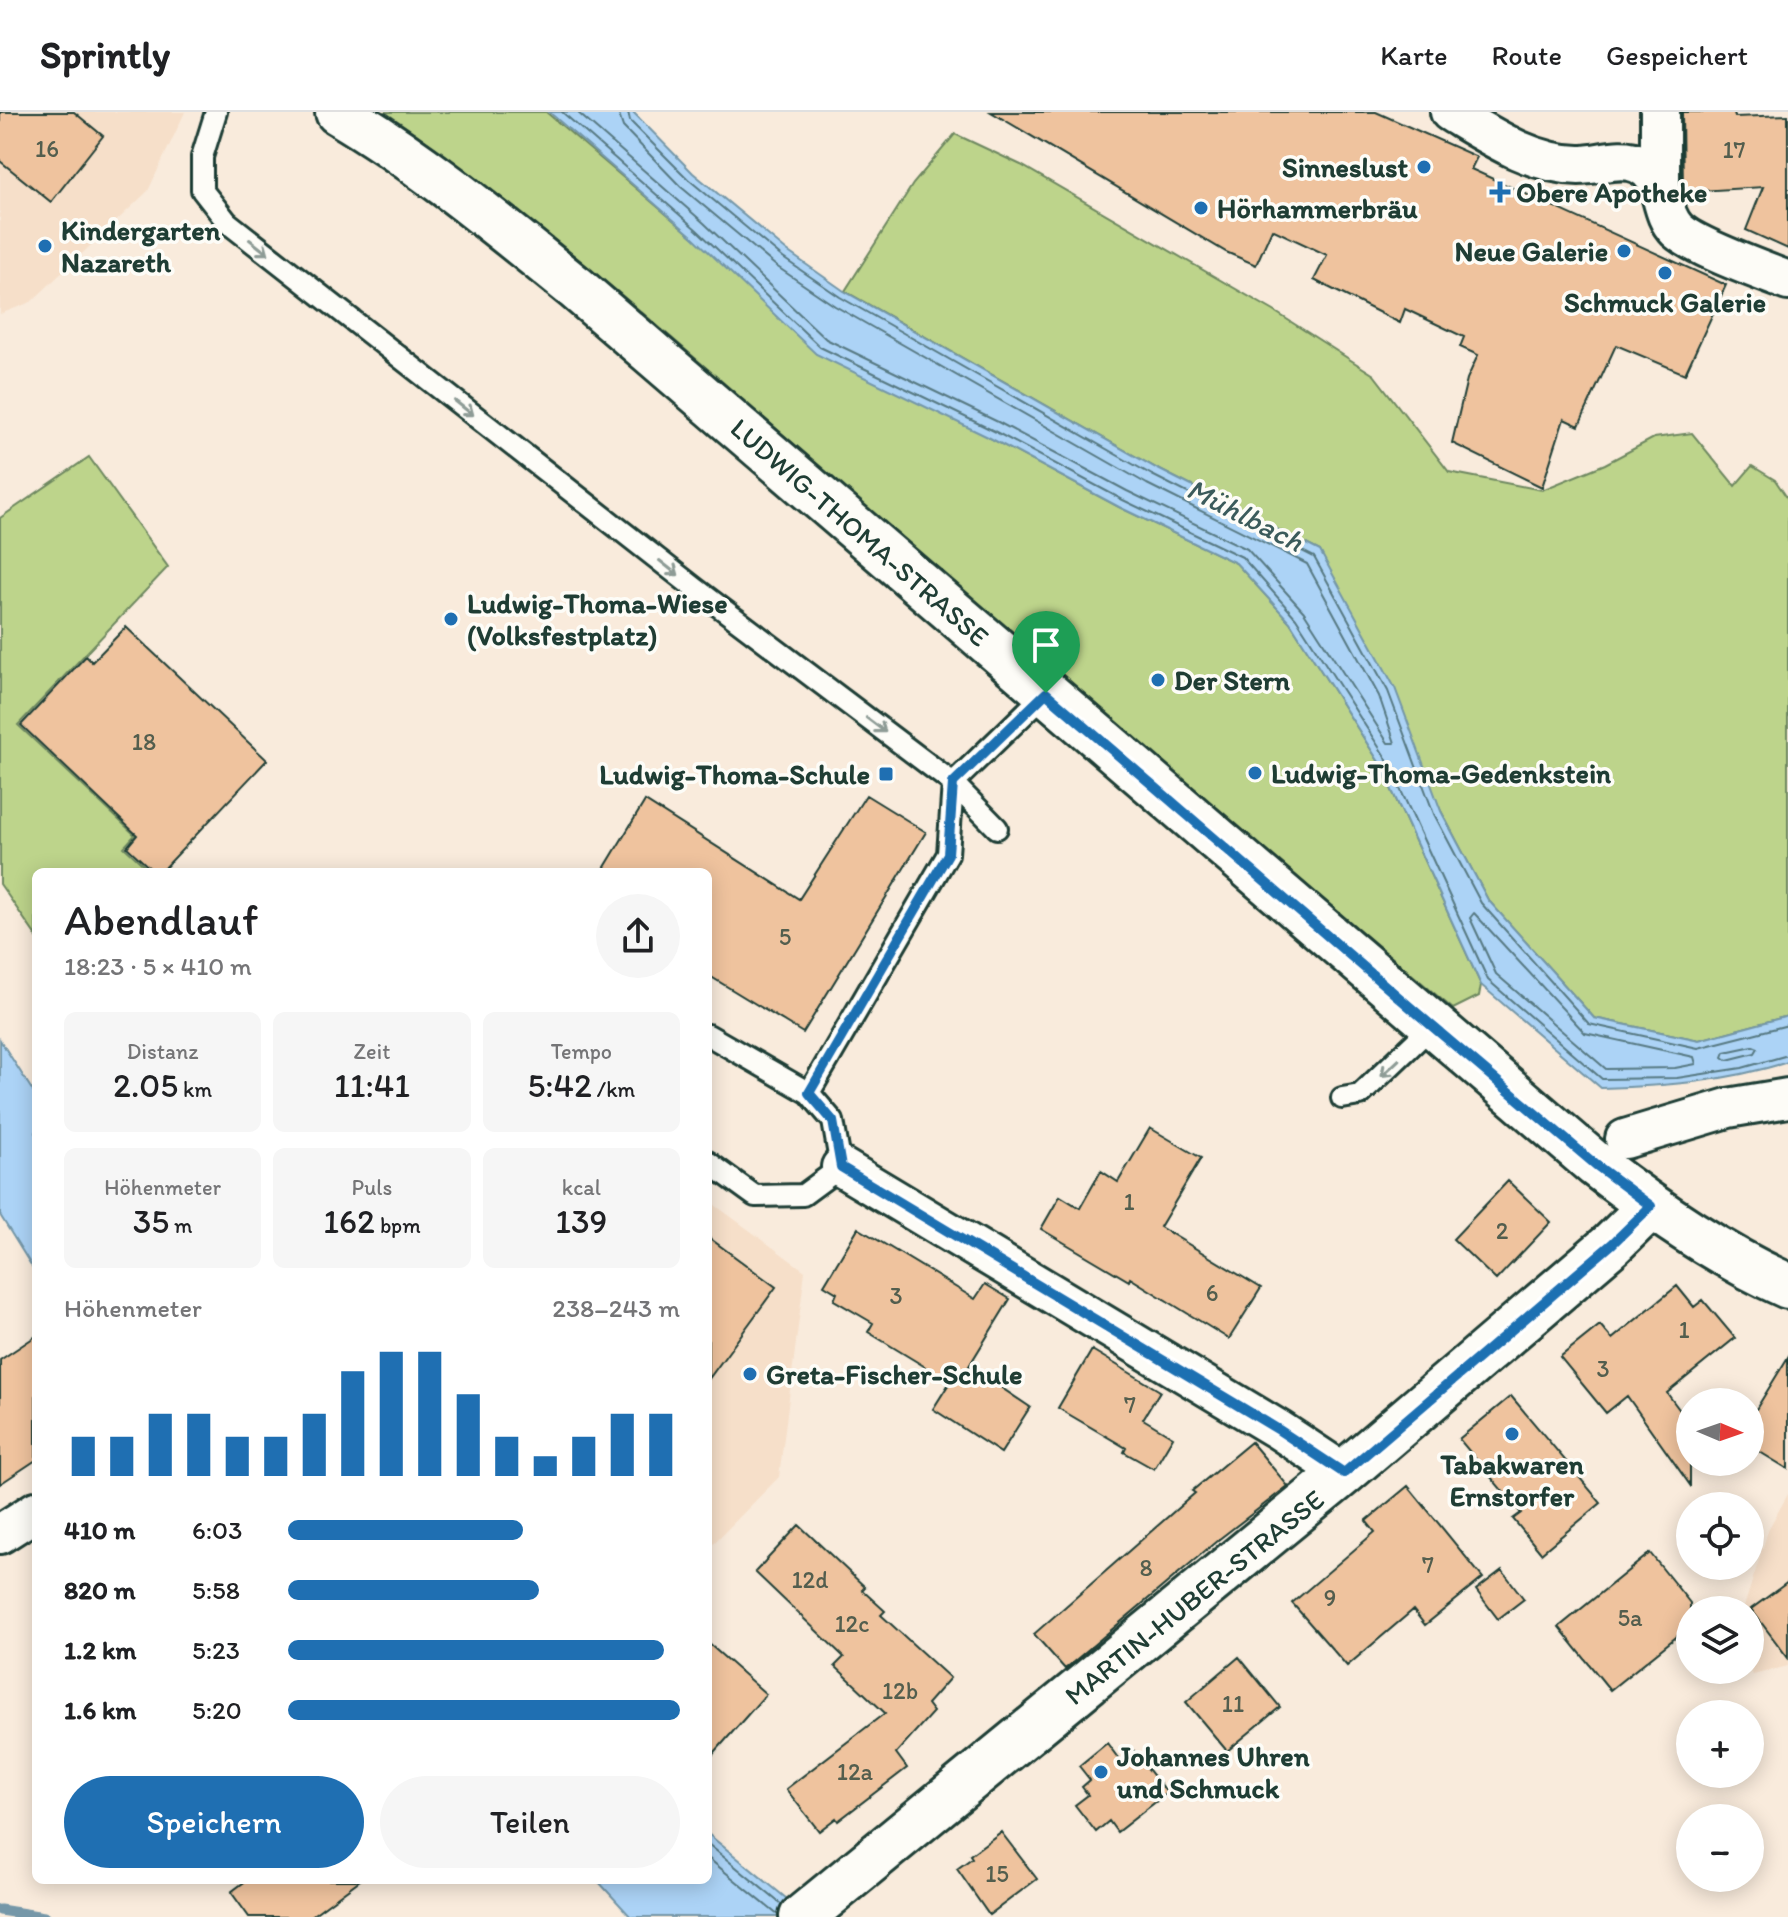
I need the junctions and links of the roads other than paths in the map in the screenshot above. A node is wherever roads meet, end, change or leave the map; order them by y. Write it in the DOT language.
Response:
graph roads {
  1 [pos="216,112"];
  2 [pos="338,112"];
  3 [pos="1450,112"];
  4 [pos="1660,112"];
  5 [pos="1660,187"];
  6 [pos="1788,281"];
  7 [pos="1046,693"];
  8 [pos="953,783"];
  9 [pos="997,828"];
  10 [pos="1432,1026"];
  11 [pos="712,1037"];
  12 [pos="809,1093"];
  13 [pos="1342,1098"];
  14 [pos="1788,1098"];
  15 [pos="1625,1139"];
  16 [pos="712,1165"];
  17 [pos="841,1167"];
  18 [pos="1651,1206"];
  19 [pos="1788,1286"];
  20 [pos="1344,1473"];
  21 [pos="32,1514"];
  22 [pos="0,1534"];
  23 [pos="802,1917"];
  1 -- 8 [label="lane, one-way"];
  2 -- 7 [label="main road, LUDWIG-THOMA-STRASSE"];
  3 -- 5 [label="street"];
  4 -- 5 [label="street"];
  5 -- 6 [label="street"];
  7 -- 8 [label="lane"];
  7 -- 10 [label="main road, LUDWIG-THOMA-STRASSE"];
  8 -- 9 [label="lane"];
  8 -- 12 [label="lane"];
  10 -- 13 [label="lane, one-way"];
  10 -- 18 [label="main road, LUDWIG-THOMA-STRASSE"];
  11 -- 12 [label="lane"];
  12 -- 17 [label="lane"];
  14 -- 15 [label="street"];
  16 -- 17 [label="lane"];
  17 -- 20 [label="street"];
  18 -- 19 [label="main road, LUDWIG-THOMA-STRASSE"];
  18 -- 20 [label="main road, MARTIN-HUBER-STRASSE"];
  20 -- 23 [label="main road, MARTIN-HUBER-STRASSE"];
  21 -- 22 [label="street"];
}
